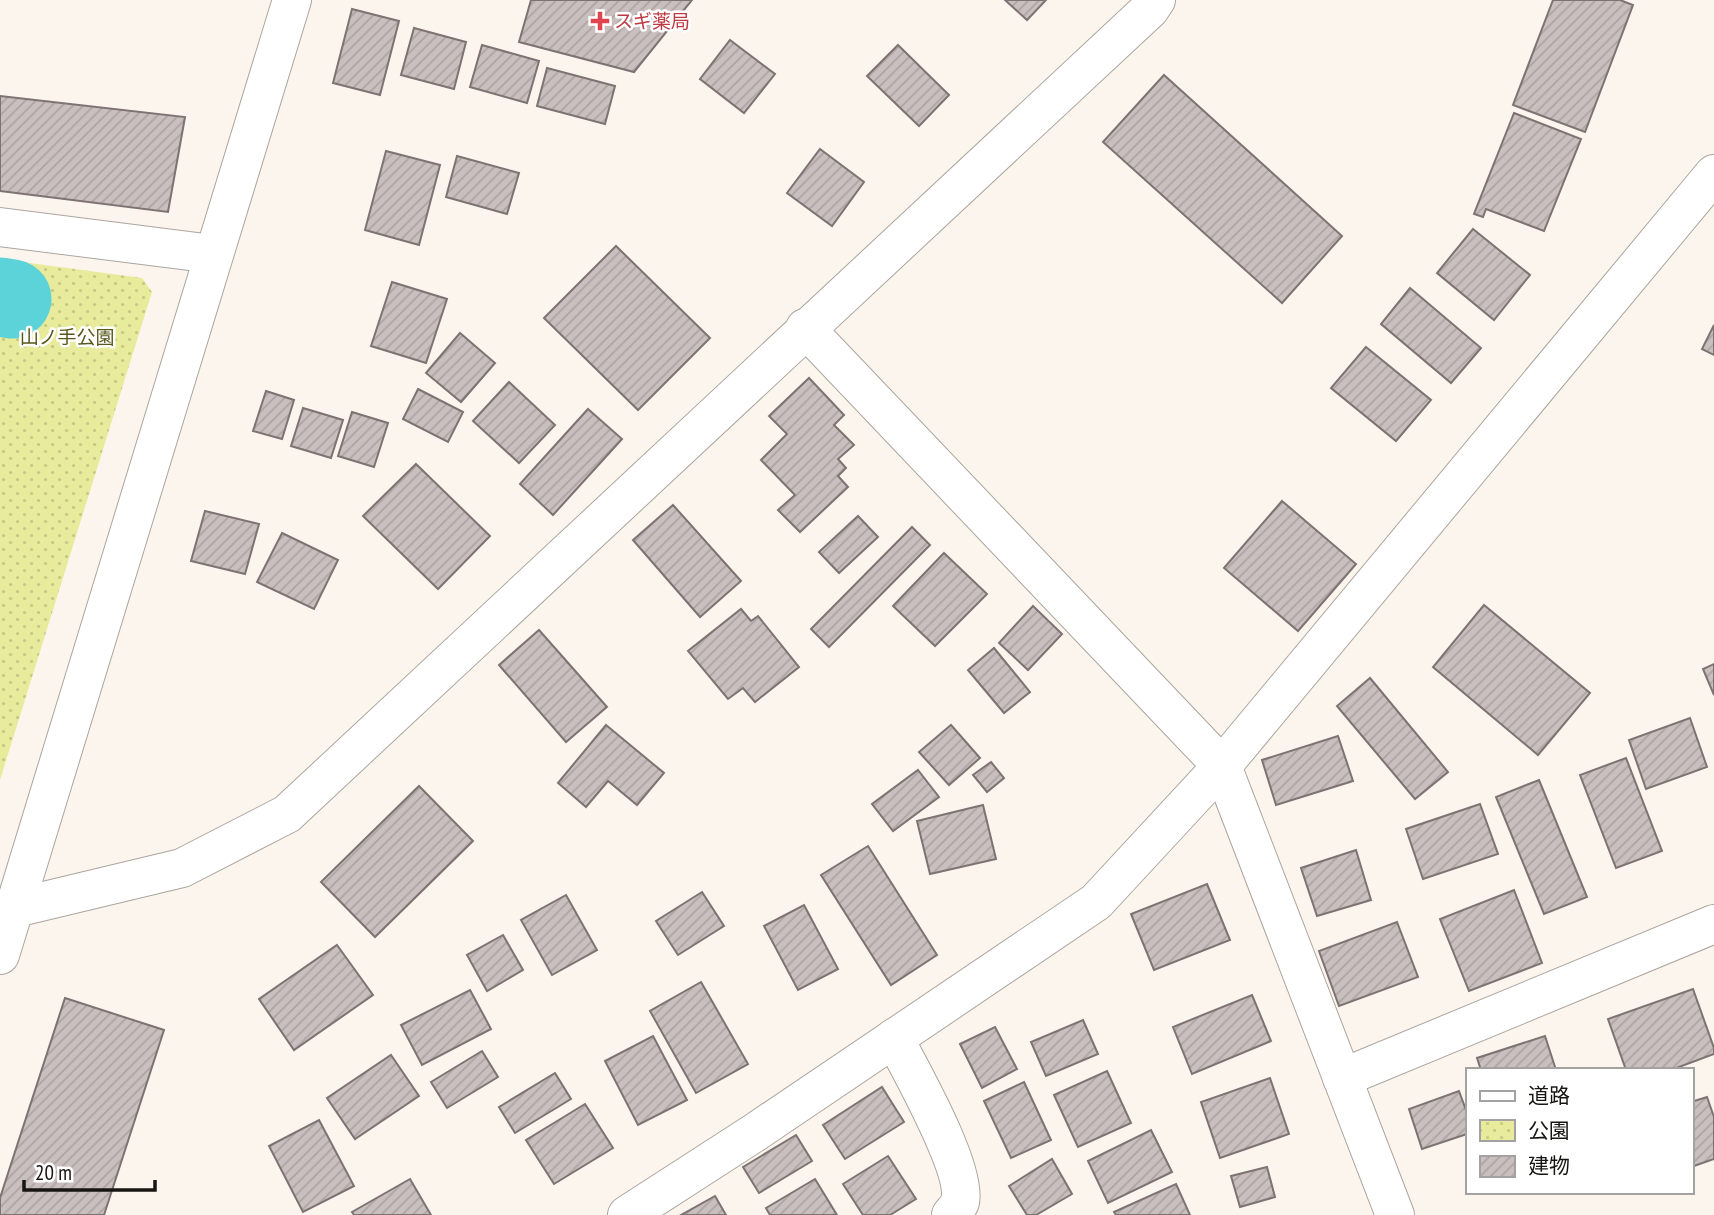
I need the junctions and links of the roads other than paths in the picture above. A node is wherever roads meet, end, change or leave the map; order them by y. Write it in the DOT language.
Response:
graph roads {
  1 [pos="292,0"];
  2 [pos="1156,0"];
  3 [pos="1714,174"];
  4 [pos="0,227"];
  5 [pos="213,254"];
  6 [pos="805,328"];
  7 [pos="1222,766"];
  8 [pos="15,908"];
  9 [pos="1714,924"];
  10 [pos="0,955"];
  11 [pos="894,1038"];
  12 [pos="1342,1078"];
  13 [pos="626,1215"];
  14 [pos="951,1215"];
  15 [pos="1395,1215"];
  1 -- 5 [label="street"];
  2 -- 6 [label="street"];
  3 -- 7 [label="street"];
  4 -- 5 [label="street"];
  5 -- 8 [label="street"];
  6 -- 7 [label="street"];
  6 -- 8 [label="street"];
  7 -- 11 [label="street"];
  7 -- 12 [label="street"];
  8 -- 10 [label="street"];
  9 -- 12 [label="street"];
  11 -- 13 [label="street"];
  11 -- 14 [label="street"];
  12 -- 15 [label="street"];
}
